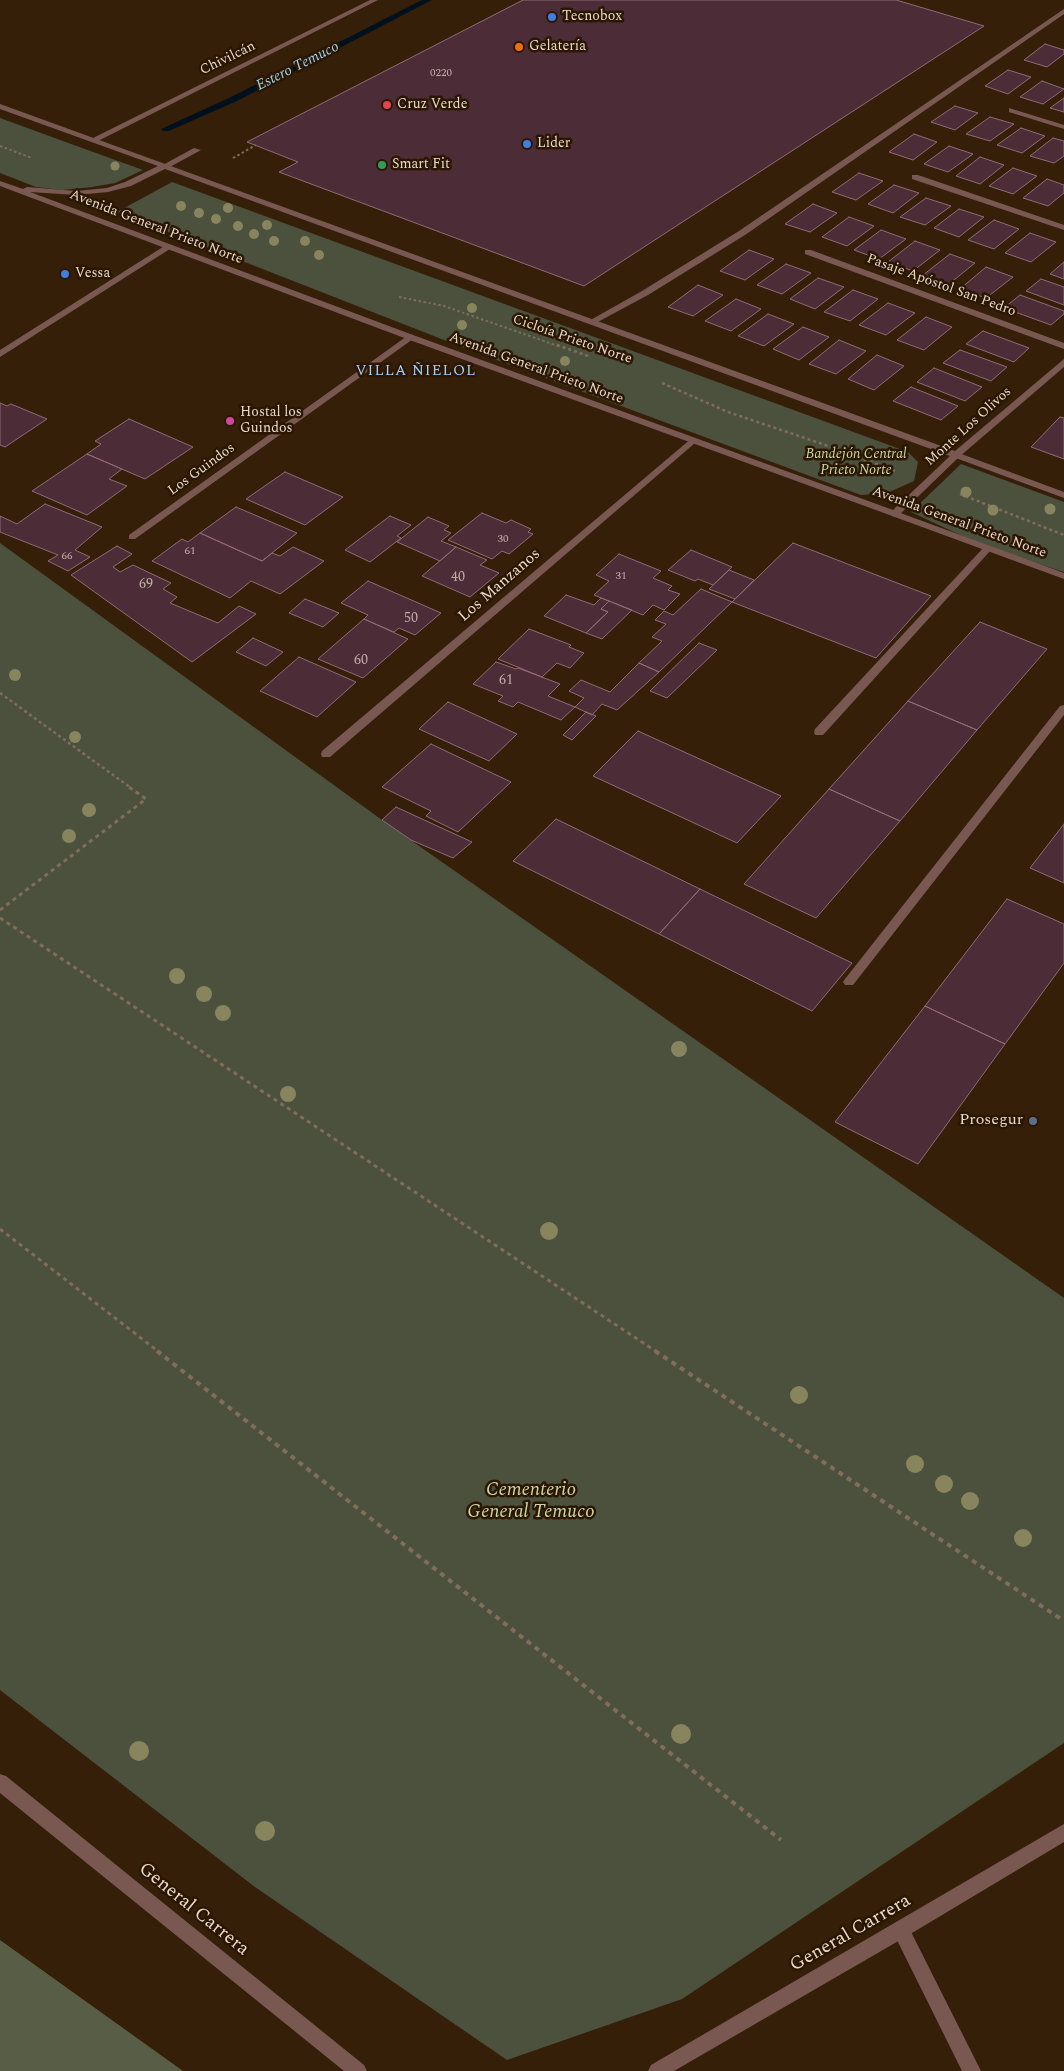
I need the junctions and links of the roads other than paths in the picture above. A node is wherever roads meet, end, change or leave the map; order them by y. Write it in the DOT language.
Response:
graph roads {
  1 [pos="375,0"];
  2 [pos="1064,11"];
  3 [pos="0,106"];
  4 [pos="1012,110"];
  5 [pos="1064,127"];
  6 [pos="93,140"];
  7 [pos="197,150"];
  8 [pos="165,166"];
  9 [pos="915,177"];
  10 [pos="0,183"];
  11 [pos="12,188"];
  12 [pos="1064,228"];
  13 [pos="169,247"];
  14 [pos="808,252"];
  15 [pos="591,322"];
  16 [pos="410,337"];
  17 [pos="1064,346"];
  18 [pos="0,354"];
  19 [pos="1064,362"];
  20 [pos="692,441"];
  21 [pos="956,455"];
  22 [pos="1064,495"];
  23 [pos="895,514"];
  24 [pos="132,537"];
  25 [pos="988,548"];
  26 [pos="1064,576"];
  27 [pos="1064,708"];
  28 [pos="819,732"];
  29 [pos="326,754"];
  30 [pos="850,982"];
  31 [pos="0,1782"];
  32 [pos="1064,1832"];
  33 [pos="900,1930"];
  34 [pos="358,2071"];
  35 [pos="658,2071"];
  36 [pos="972,2071"];
  1 -- 6 [label="street, Chivilcán"];
  2 -- 15 [label="street"];
  3 -- 6 [label="street"];
  4 -- 5 [label="street"];
  6 -- 8 [label="street"];
  7 -- 8 [label="street"];
  8 -- 11 [label="street"];
  8 -- 15 [label="street"];
  9 -- 12 [label="street"];
  10 -- 11 [label="street, Avenida General Prieto Norte"];
  11 -- 13 [label="street, Avenida General Prieto Norte"];
  13 -- 16 [label="street, Avenida General Prieto Norte"];
  13 -- 18 [label="street"];
  14 -- 17 [label="street, Pasaje Apóstol San Pedro"];
  15 -- 21 [label="street"];
  16 -- 20 [label="street, Avenida General Prieto Norte"];
  16 -- 24 [label="street, Los Guindos"];
  19 -- 21 [label="street, Monte Los Olivos"];
  20 -- 23 [label="street, Avenida General Prieto Norte"];
  20 -- 29 [label="street, Los Manzanos"];
  21 -- 22 [label="street"];
  21 -- 23 [label="street, Monte Los Olivos"];
  23 -- 25 [label="street, Avenida General Prieto Norte"];
  25 -- 26 [label="street, Avenida General Prieto Norte"];
  25 -- 28 [label="street"];
  27 -- 30 [label="street"];
  31 -- 34 [label="street, General Carrera"];
  32 -- 33 [label="street, General Carrera"];
  33 -- 35 [label="street, General Carrera"];
  33 -- 36 [label="street"];
}
